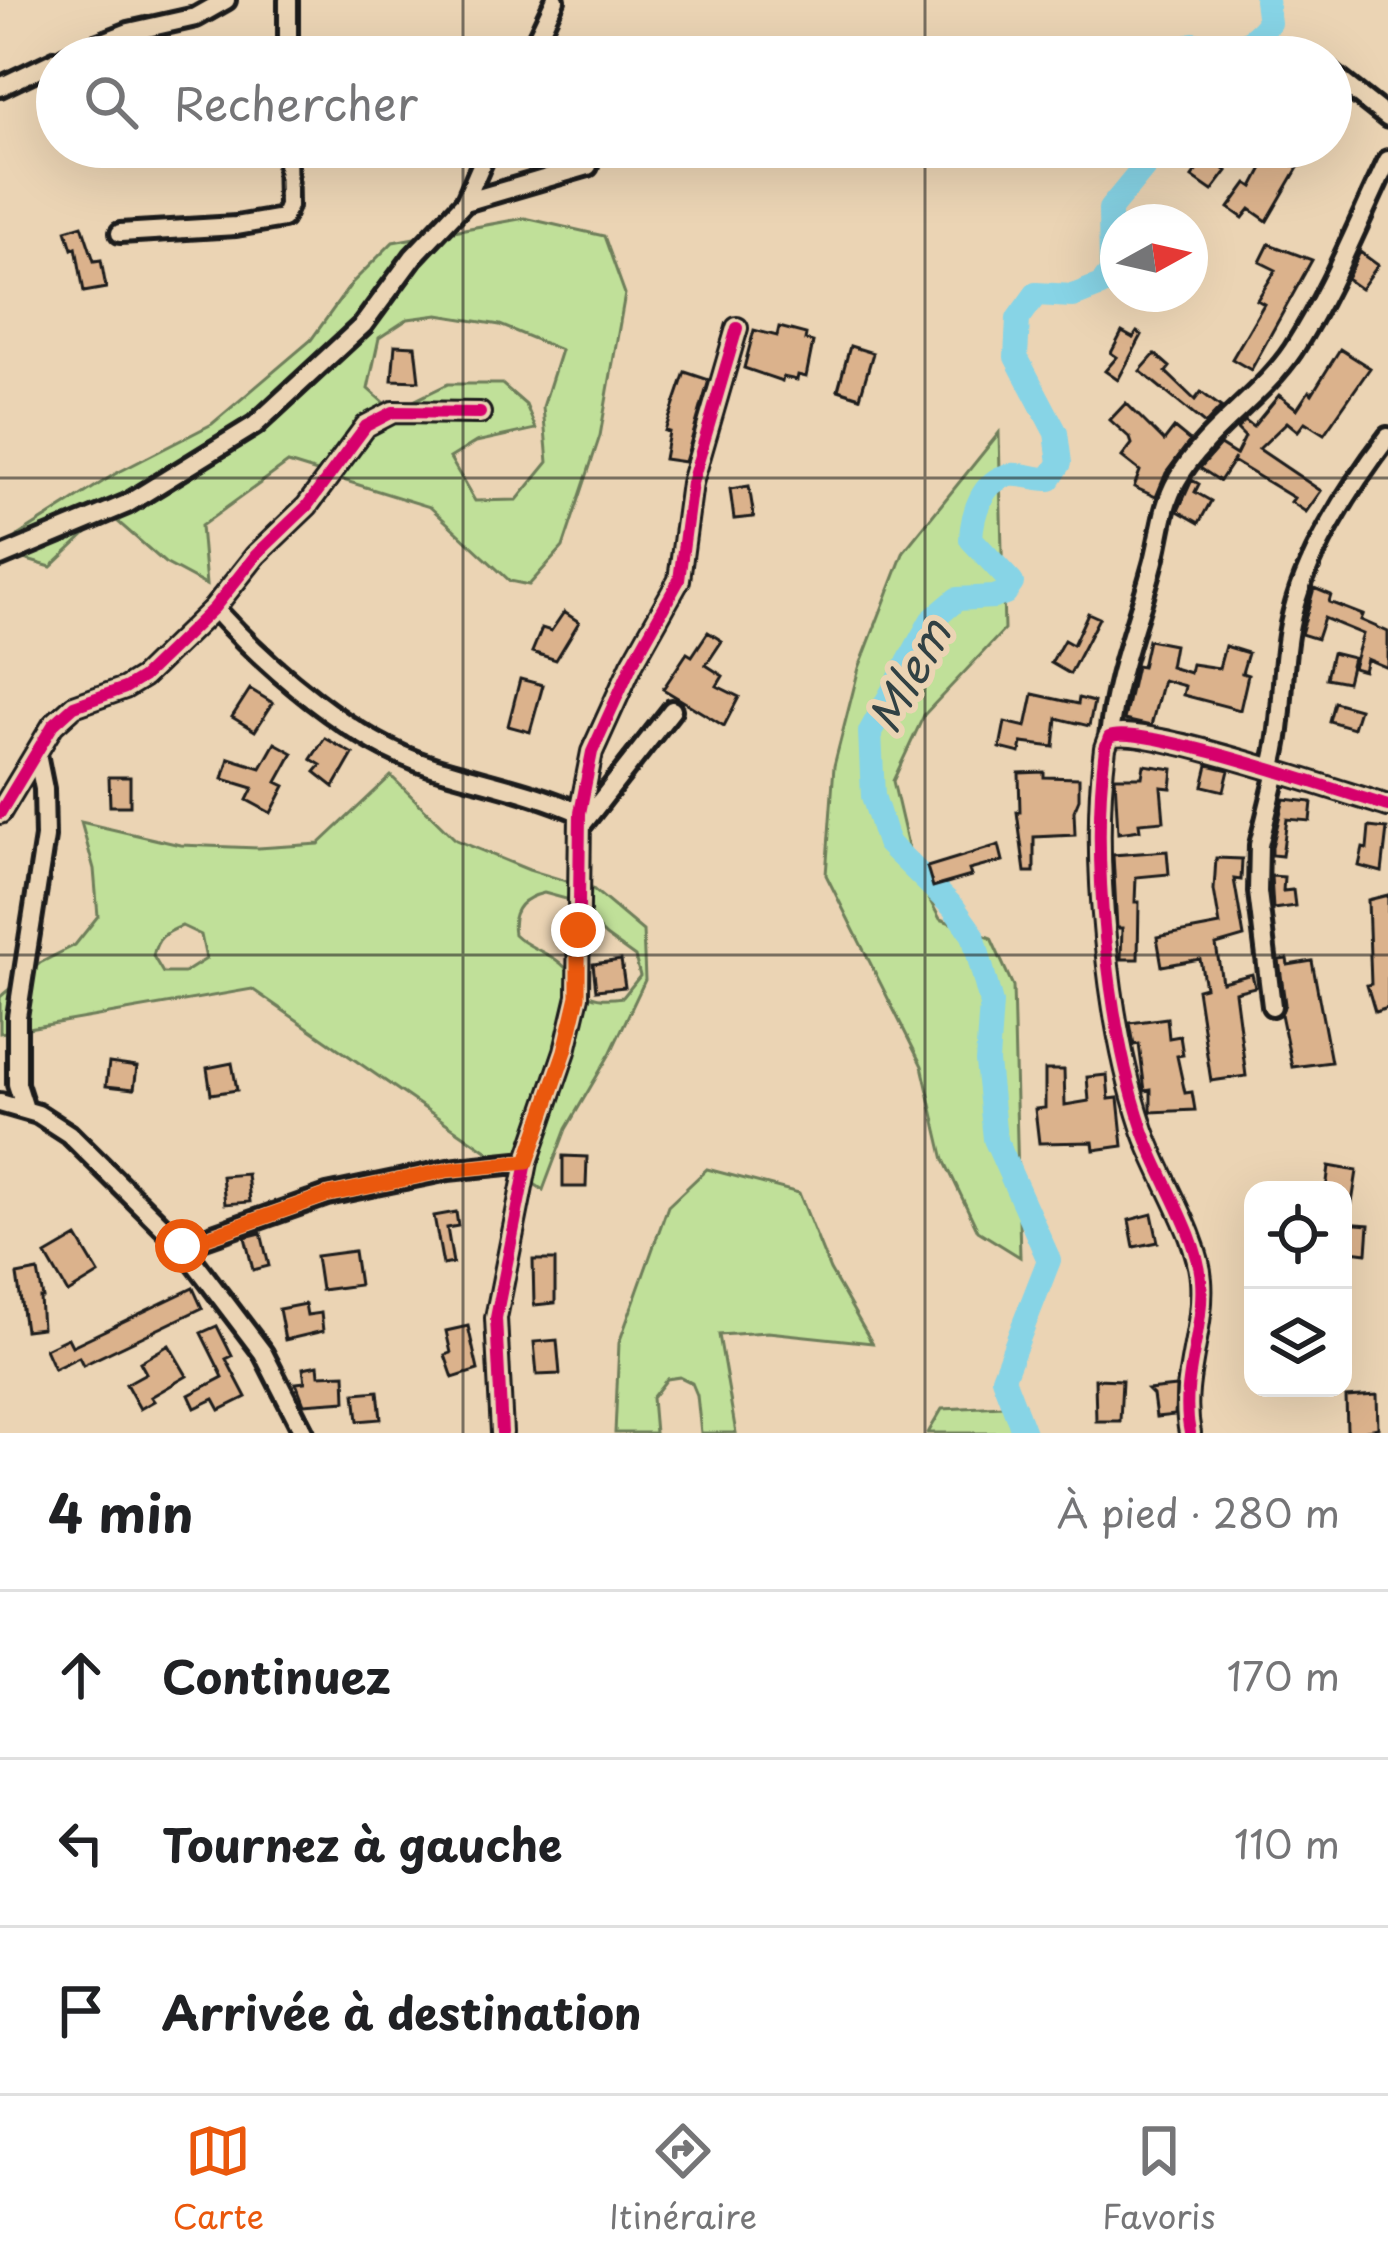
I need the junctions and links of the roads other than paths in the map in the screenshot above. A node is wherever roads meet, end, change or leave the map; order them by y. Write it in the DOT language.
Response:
graph roads {
  1 [pos="226,0"];
  2 [pos="288,0"];
  3 [pos="555,0"];
  4 [pos="119,36"];
  5 [pos="288,36"];
  6 [pos="538,36"];
  7 [pos="36,70"];
  8 [pos="0,87"];
  9 [pos="1352,90"];
  10 [pos="1388,118"];
  11 [pos="1388,160"];
  12 [pos="287,168"];
  13 [pos="480,168"];
  14 [pos="581,168"];
  15 [pos="465,202"];
  16 [pos="120,233"];
  17 [pos="737,328"];
  18 [pos="479,413"];
  19 [pos="1388,437"];
  20 [pos="0,556"];
  21 [pos="214,608"];
  22 [pos="672,710"];
  23 [pos="1108,737"];
  24 [pos="37,754"];
  25 [pos="1274,771"];
  26 [pos="1388,806"];
  27 [pos="0,813"];
  28 [pos="580,819"];
  29 [pos="1272,1006"];
  30 [pos="0,1103"];
  31 [pos="25,1109"];
  32 [pos="527,1162"];
  33 [pos="182,1246"];
  34 [pos="304,1433"];
  35 [pos="502,1433"];
  36 [pos="1190,1433"];
  1 -- 4 [label="street"];
  2 -- 5 [label="street"];
  3 -- 6 [label="street"];
  7 -- 8 [label="street"];
  9 -- 10 [label="street"];
  11 -- 23 [label="street"];
  12 -- 16 [label="street"];
  13 -- 15 [label="street"];
  14 -- 15 [label="street"];
  15 -- 20 [label="street"];
  17 -- 28 [label="street"];
  18 -- 21 [label="street"];
  19 -- 25 [label="street"];
  21 -- 24 [label="street"];
  21 -- 28 [label="street"];
  22 -- 28 [label="street"];
  23 -- 25 [label="street"];
  23 -- 36 [label="street"];
  24 -- 27 [label="street"];
  24 -- 31 [label="street"];
  25 -- 26 [label="street"];
  25 -- 29 [label="street"];
  28 -- 32 [label="street"];
  30 -- 31 [label="street"];
  31 -- 33 [label="street"];
  32 -- 33 [label="street"];
  32 -- 35 [label="street"];
  33 -- 34 [label="street"];
}
